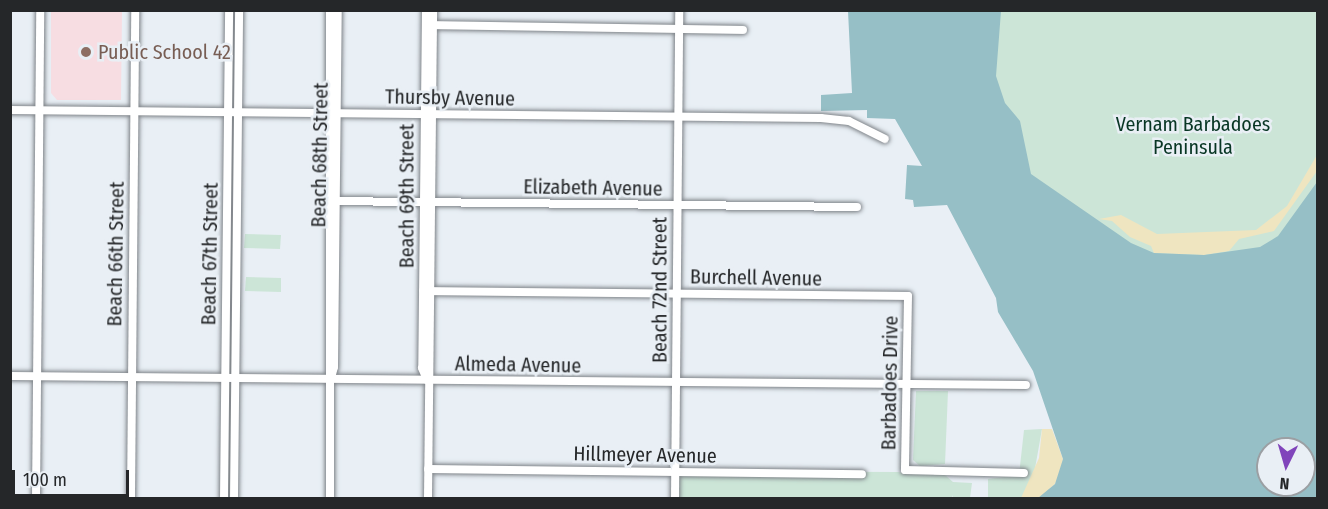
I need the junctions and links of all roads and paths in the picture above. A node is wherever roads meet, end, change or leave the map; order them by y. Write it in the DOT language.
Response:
graph roads {
  1 [pos="40,10"];
  2 [pos="135,10"];
  3 [pos="229,10"];
  4 [pos="239,10"];
  5 [pos="330,10"];
  6 [pos="338,10"];
  7 [pos="426,10"];
  8 [pos="433,10"];
  9 [pos="679,10"];
  10 [pos="429,25"];
  11 [pos="679,28"];
  12 [pos="742,30"];
  13 [pos="10,110"];
  14 [pos="39,110"];
  15 [pos="134,111"];
  16 [pos="228,111"];
  17 [pos="238,111"];
  18 [pos="333,113"];
  19 [pos="428,114"];
  20 [pos="678,117"];
  21 [pos="885,139"];
  22 [pos="332,201"];
  23 [pos="428,203"];
  24 [pos="677,206"];
  25 [pos="857,207"];
  26 [pos="427,292"];
  27 [pos="676,293"];
  28 [pos="908,296"];
  29 [pos="10,376"];
  30 [pos="37,377"];
  31 [pos="131,377"];
  32 [pos="225,378"];
  33 [pos="236,378"];
  34 [pos="331,379"];
  35 [pos="427,380"];
  36 [pos="676,383"];
  37 [pos="908,384"];
  38 [pos="1026,385"];
  39 [pos="428,469"];
  40 [pos="675,471"];
  41 [pos="1024,472"];
  42 [pos="862,474"];
  43 [pos="36,498"];
  44 [pos="131,498"];
  45 [pos="224,498"];
  46 [pos="234,498"];
  47 [pos="330,498"];
  48 [pos="428,498"];
  49 [pos="675,498"];
  1 -- 14 [label="street"];
  2 -- 15 [label="street, Beach 66th Street"];
  3 -- 16 [label="street, Beach 67th Street"];
  4 -- 17 [label="street, Beach 67th Street"];
  5 -- 18 [label="street, Beach 68th Street"];
  6 -- 18 [label="street, Beach 68th Street"];
  7 -- 10 [label="street, Beach 69th Street"];
  8 -- 10 [label="street, Beach 69th Street"];
  9 -- 11 [label="street, Beach 72nd Street"];
  10 -- 11 [label="street"];
  10 -- 19 [label="street, Beach 69th Street"];
  11 -- 12 [label="street"];
  11 -- 20 [label="street, Beach 72nd Street"];
  13 -- 14 [label="street, Thursby Avenue"];
  14 -- 15 [label="street, Thursby Avenue"];
  14 -- 30 [label="street"];
  15 -- 16 [label="street, Thursby Avenue"];
  15 -- 31 [label="street, Beach 66th Street"];
  16 -- 17 [label="street, Thursby Avenue"];
  16 -- 32 [label="street, Beach 67th Street"];
  17 -- 18 [label="street, Thursby Avenue"];
  17 -- 33 [label="street, Beach 67th Street"];
  18 -- 19 [label="street, Thursby Avenue"];
  18 -- 22 [label="street, Beach 68th Street"];
  19 -- 20 [label="street, Thursby Avenue"];
  19 -- 23 [label="street, Beach 69th Street"];
  20 -- 21 [label="street, Thursby Avenue"];
  20 -- 24 [label="street, Beach 72nd Street"];
  22 -- 23 [label="street, Elizabeth Avenue"];
  22 -- 34 [label="street, Beach 68th Street"];
  23 -- 24 [label="street, Elizabeth Avenue"];
  23 -- 26 [label="street, Beach 69th Street"];
  24 -- 25 [label="street, Elizabeth Avenue"];
  24 -- 27 [label="street, Beach 72nd Street"];
  26 -- 27 [label="street, Burchell Avenue"];
  26 -- 35 [label="street, Beach 69th Street"];
  27 -- 28 [label="street, Burchell Avenue"];
  27 -- 36 [label="street, Beach 72nd Street"];
  28 -- 37 [label="street, Barbadoes Drive"];
  29 -- 30 [label="street, Almeda Avenue"];
  30 -- 31 [label="street, Almeda Avenue"];
  30 -- 43 [label="street"];
  31 -- 32 [label="street, Almeda Avenue"];
  31 -- 44 [label="street, Beach 66th Street"];
  32 -- 33 [label="street, Almeda Avenue"];
  32 -- 45 [label="street, Beach 67th Street"];
  33 -- 34 [label="street, Almeda Avenue"];
  33 -- 46 [label="street, Beach 67th Street"];
  34 -- 35 [label="street, Almeda Avenue"];
  34 -- 47 [label="street, Beach 68th Street"];
  35 -- 36 [label="street, Almeda Avenue"];
  35 -- 39 [label="street, Beach 69th Street"];
  36 -- 37 [label="street, Almeda Avenue"];
  36 -- 40 [label="street, Beach 72nd Street"];
  37 -- 38 [label="street, Almeda Avenue"];
  37 -- 41 [label="street, Barbadoes Drive"];
  39 -- 40 [label="street, Hillmeyer Avenue"];
  39 -- 48 [label="street, Beach 69th Street"];
  40 -- 42 [label="street, Hillmeyer Avenue"];
  40 -- 49 [label="street, Beach 72nd Street"];
}
